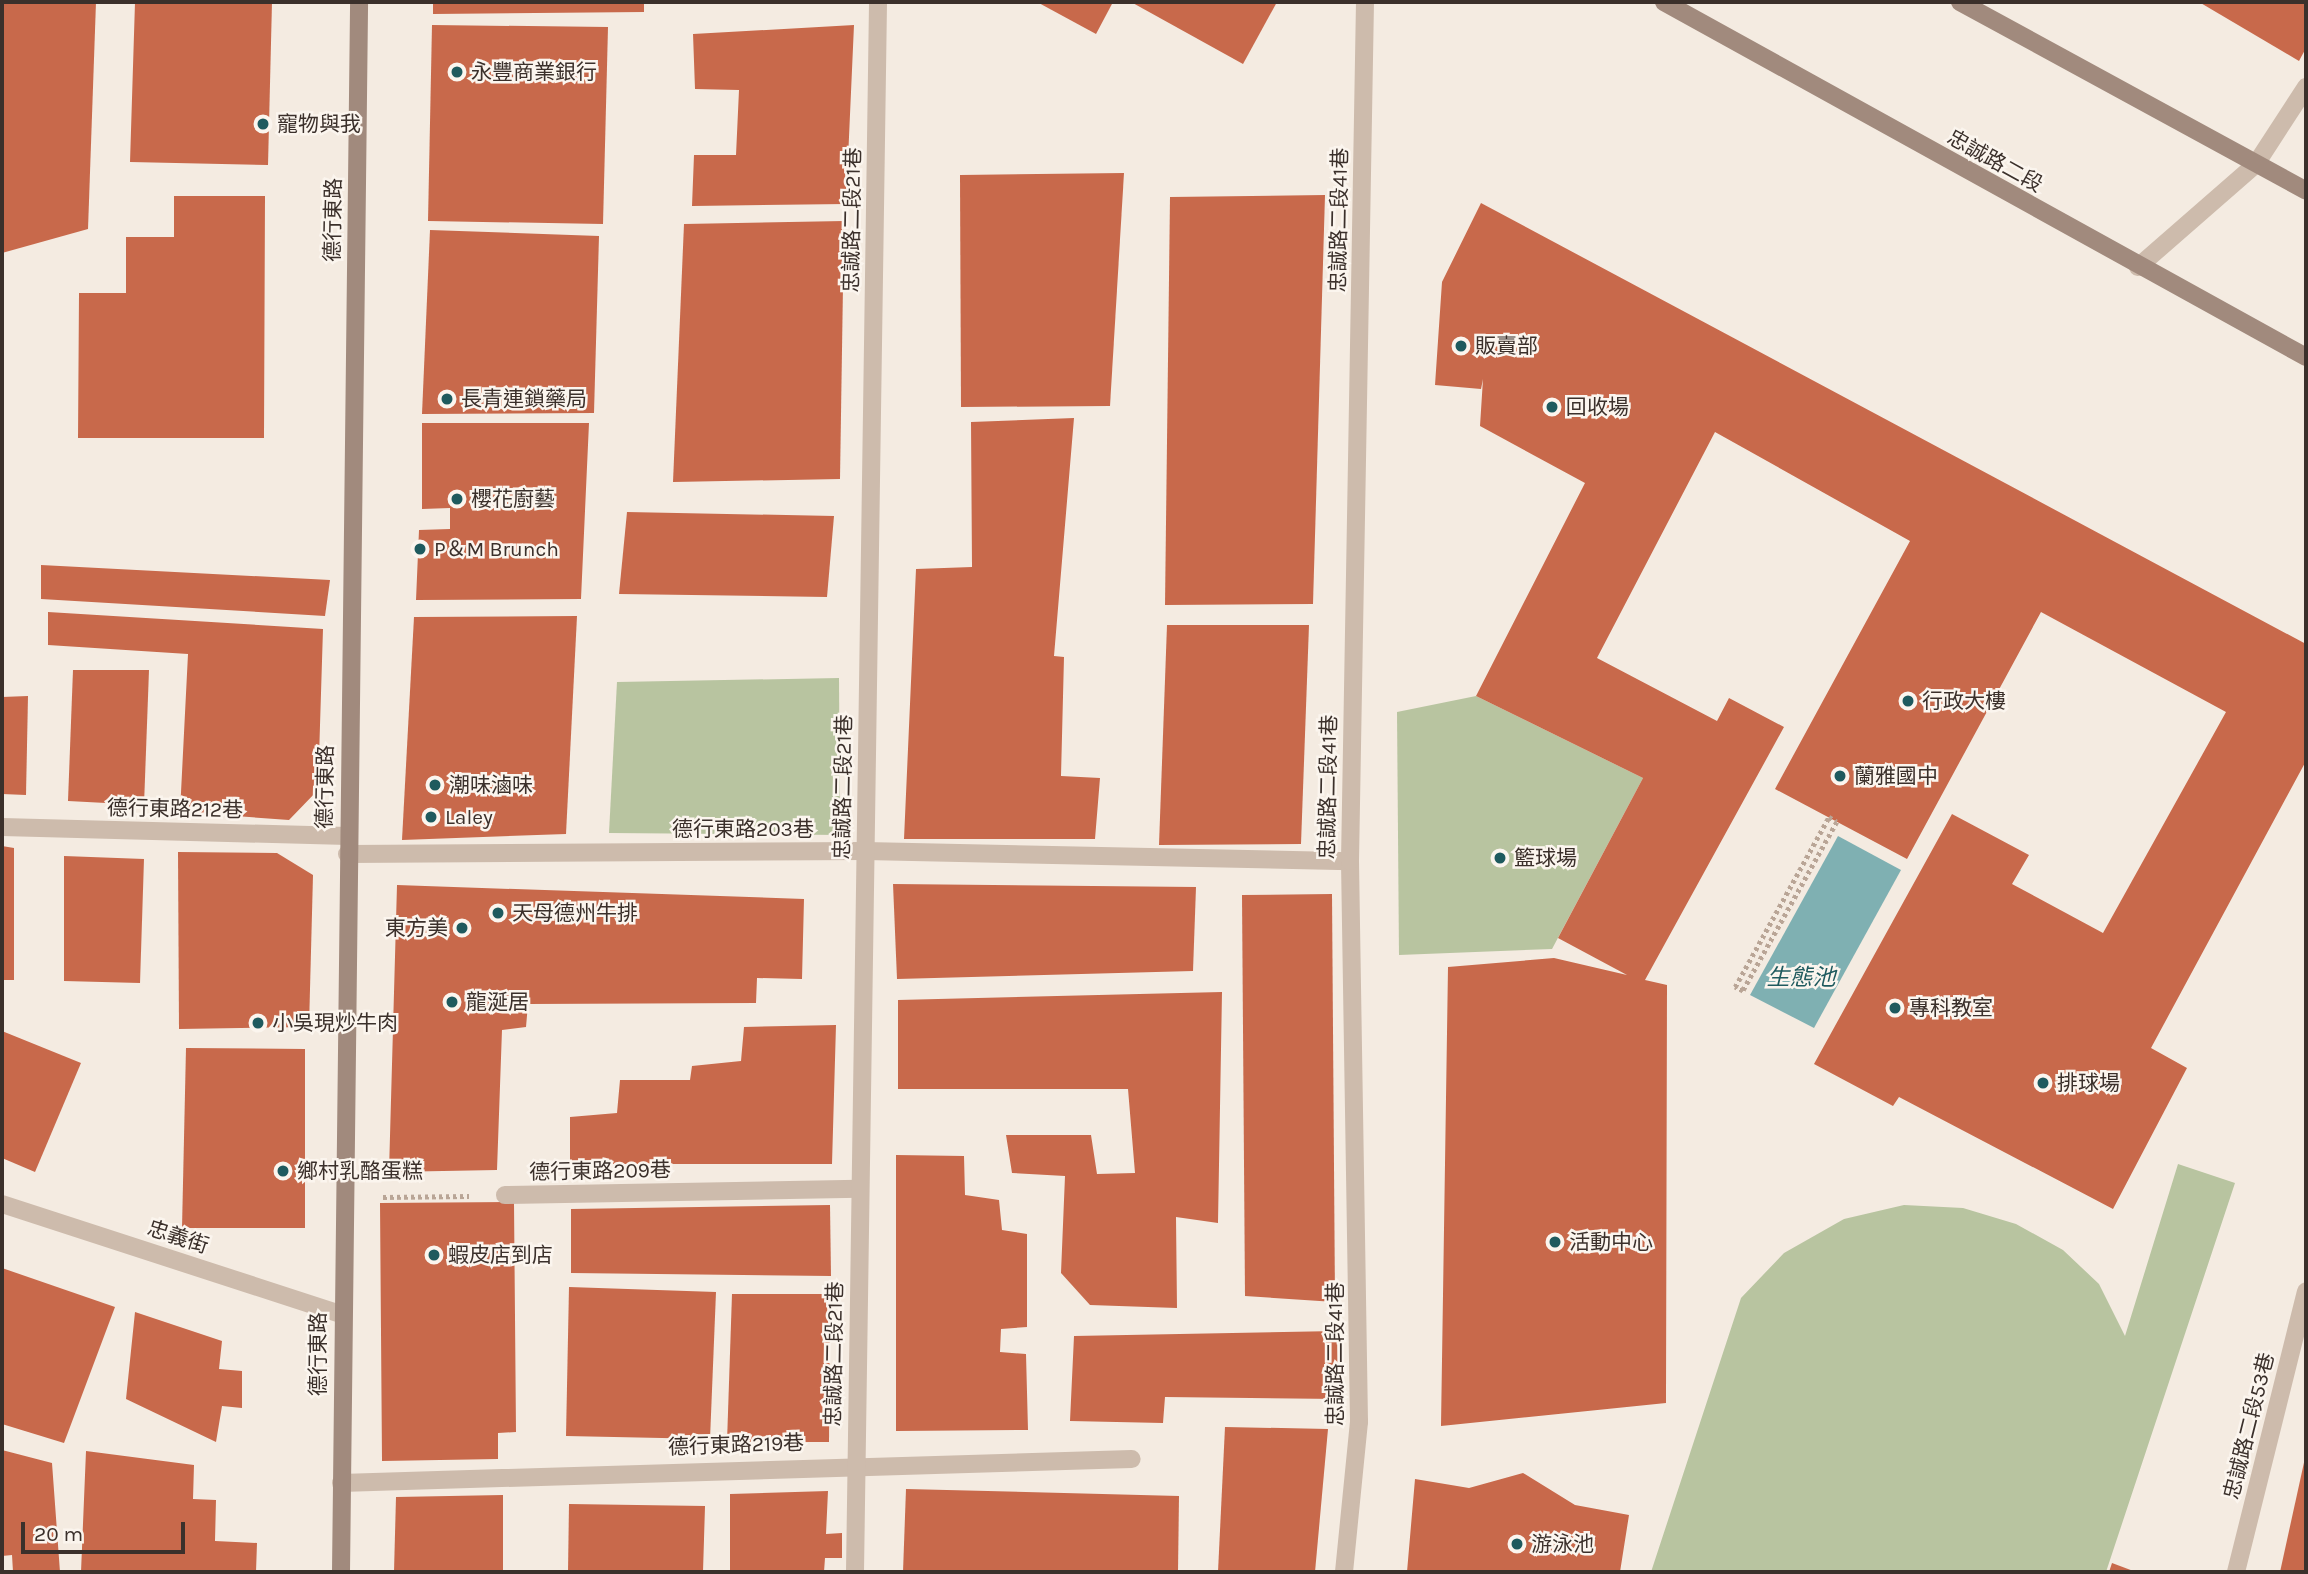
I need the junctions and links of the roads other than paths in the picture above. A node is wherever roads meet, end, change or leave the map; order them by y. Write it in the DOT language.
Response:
graph roads {
  1 [pos="359,2"];
  2 [pos="878,2"];
  3 [pos="1365,2"];
  4 [pos="1664,2"];
  5 [pos="1960,2"];
  6 [pos="2306,87"];
  7 [pos="2256,164"];
  8 [pos="2306,191"];
  9 [pos="2138,267"];
  10 [pos="2306,357"];
  11 [pos="2,827"];
  12 [pos="347,845"];
  13 [pos="865,851"];
  14 [pos="1350,861"];
  15 [pos="859,1189"];
  16 [pos="505,1195"];
  17 [pos="2,1204"];
  18 [pos="2306,1292"];
  19 [pos="340,1314"];
  20 [pos="1132,1459"];
  21 [pos="856,1464"];
  22 [pos="341,1483"];
  23 [pos="341,1572"];
  24 [pos="855,1572"];
  25 [pos="1344,1572"];
  26 [pos="2236,1572"];
  1 -- 12 [label="street, 德行東路"];
  2 -- 13 [label="street, 忠誠路二段21巷"];
  3 -- 14 [label="street, 忠誠路二段41巷"];
  4 -- 9 [label="street, 忠誠路二段"];
  5 -- 7 [label="street"];
  6 -- 7 [label="street"];
  7 -- 8 [label="street"];
  7 -- 9 [label="street"];
  9 -- 10 [label="street, 忠誠路二段"];
  11 -- 12 [label="street, 德行東路212巷"];
  12 -- 13 [label="street, 德行東路203巷"];
  12 -- 19 [label="street, 德行東路"];
  13 -- 14 [label="street, 德行東路203巷"];
  13 -- 15 [label="street, 忠誠路二段21巷"];
  14 -- 25 [label="street, 忠誠路二段41巷"];
  15 -- 16 [label="street, 德行東路209巷"];
  15 -- 21 [label="street, 忠誠路二段21巷"];
  17 -- 19 [label="street, 忠義街"];
  18 -- 26 [label="street, 忠誠路二段53巷"];
  19 -- 22 [label="street, 德行東路"];
  20 -- 21 [label="street, 德行東路219巷"];
  21 -- 22 [label="street, 德行東路219巷"];
  21 -- 24 [label="street, 忠誠路二段21巷"];
  22 -- 23 [label="street, 德行東路"];
}
